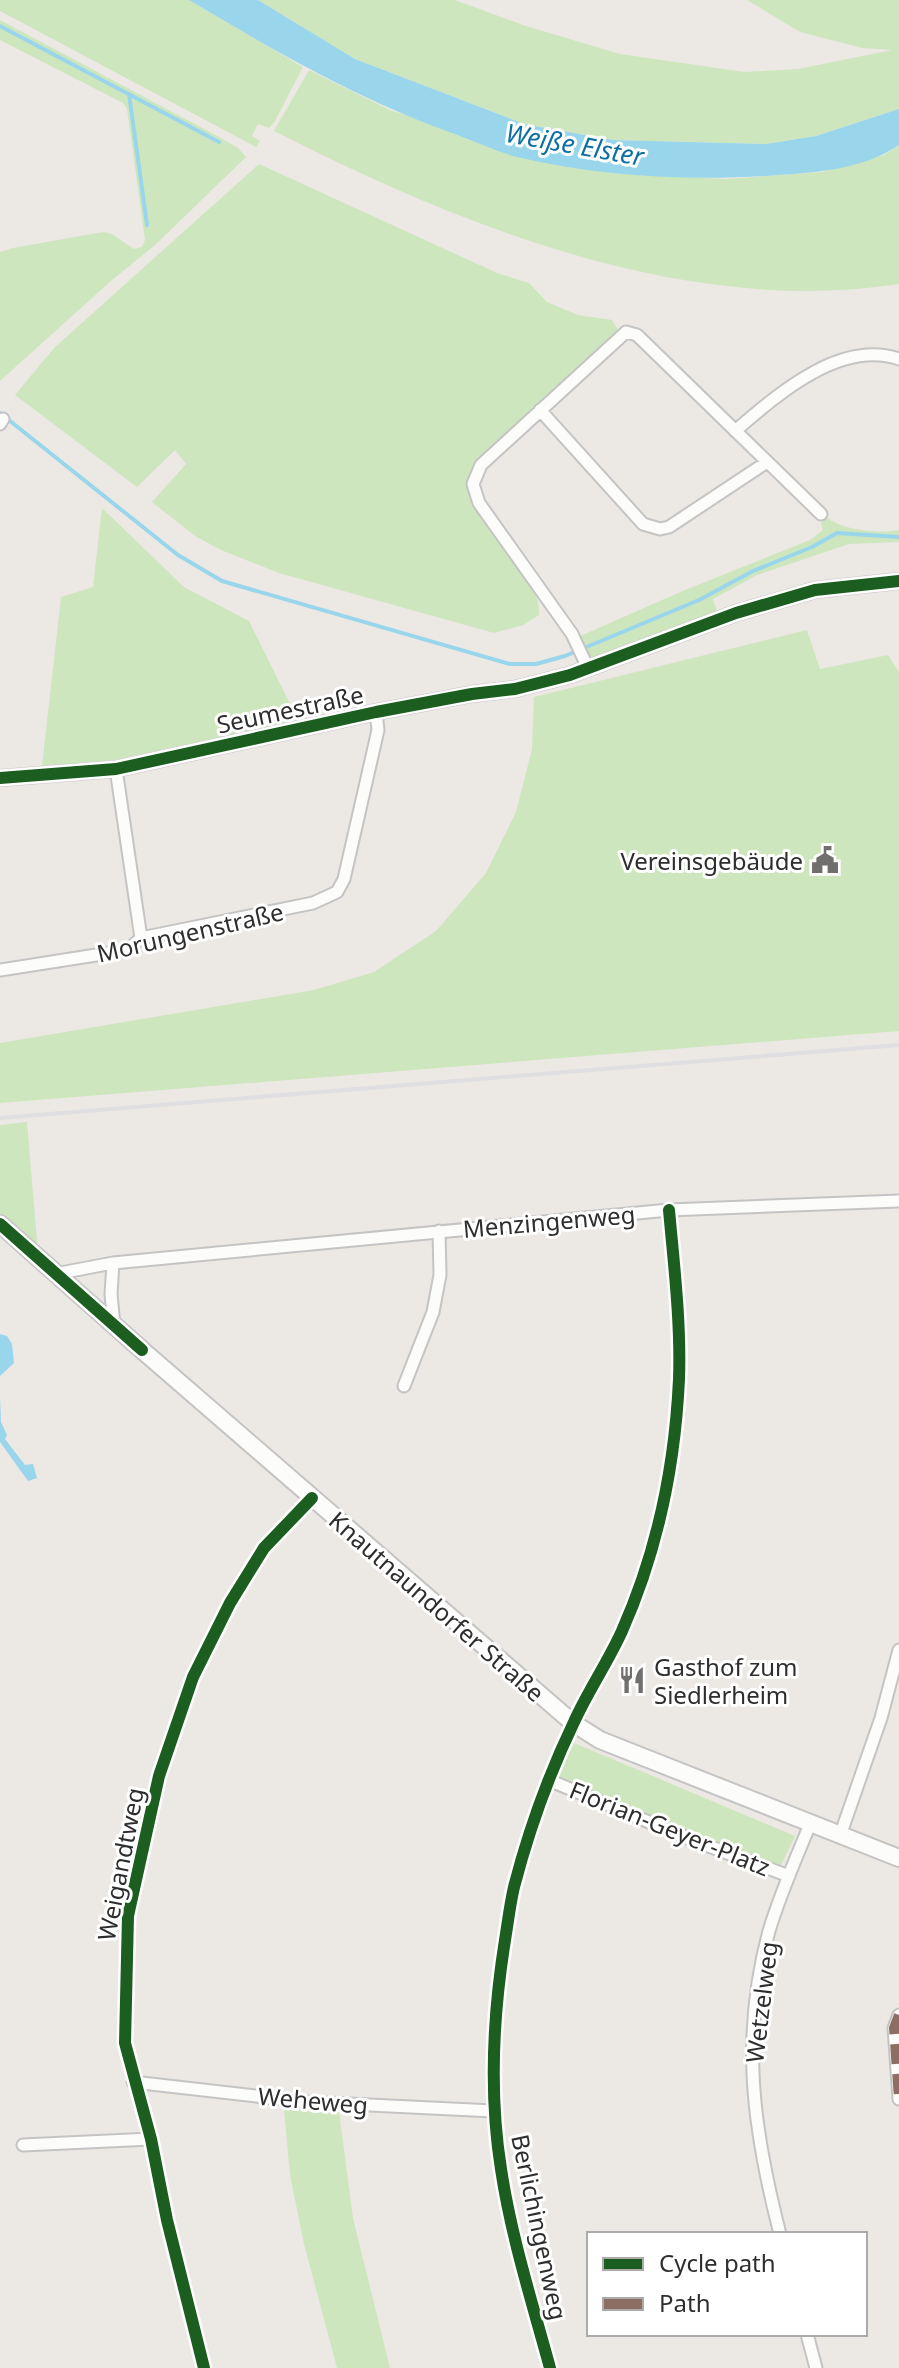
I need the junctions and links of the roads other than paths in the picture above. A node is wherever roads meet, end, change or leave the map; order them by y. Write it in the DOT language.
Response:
graph roads {
  1 [pos="893,358"];
  2 [pos="540,410"];
  3 [pos="735,431"];
  4 [pos="767,462"];
  5 [pos="821,514"];
  6 [pos="899,581"];
  7 [pos="585,661"];
  8 [pos="376,712"];
  9 [pos="116,769"];
  10 [pos="0,778"];
  11 [pos="141,938"];
  12 [pos="0,970"];
  13 [pos="899,1201"];
  14 [pos="669,1210"];
  15 [pos="0,1224"];
  16 [pos="439,1231"];
  17 [pos="113,1263"];
  18 [pos="55,1274"];
  19 [pos="114,1326"];
  20 [pos="404,1386"];
  21 [pos="312,1498"];
  22 [pos="899,1650"];
  23 [pos="573,1723"];
  24 [pos="551,1781"];
  25 [pos="811,1822"];
  26 [pos="841,1833"];
  27 [pos="899,1858"];
  28 [pos="789,1876"];
  29 [pos="899,2015"];
  30 [pos="133,2082"];
  31 [pos="899,2099"];
  32 [pos="493,2111"];
  33 [pos="151,2139"];
  34 [pos="23,2145"];
  35 [pos="780,2232"];
  36 [pos="808,2336"];
  37 [pos="204,2368"];
  38 [pos="550,2368"];
  39 [pos="816,2368"];
  1 -- 3 [label="street"];
  2 -- 3 [label="street"];
  2 -- 4 [label="street"];
  2 -- 7 [label="street"];
  3 -- 4 [label="street"];
  4 -- 5 [label="street"];
  6 -- 7 [label="street, Seumestraße"];
  7 -- 8 [label="street, Seumestraße"];
  8 -- 9 [label="street, Seumestraße"];
  8 -- 11 [label="street, Morungenstraße"];
  9 -- 10 [label="street, Seumestraße"];
  9 -- 11 [label="street"];
  11 -- 12 [label="street, Morungenstraße"];
  13 -- 14 [label="street, Menzingenweg"];
  14 -- 16 [label="street, Menzingenweg"];
  14 -- 23 [label="street, Berlichingenweg"];
  15 -- 18 [label="main road, Knautnaundorfer Straße"];
  16 -- 17 [label="street, Menzingenweg"];
  16 -- 20 [label="street, Menzingenweg"];
  17 -- 18 [label="street, Menzingenweg"];
  17 -- 19 [label="street"];
  18 -- 19 [label="main road, Knautnaundorfer Straße"];
  19 -- 21 [label="main road, Knautnaundorfer Straße"];
  21 -- 23 [label="main road, Knautnaundorfer Straße"];
  21 -- 30 [label="street, Weigandtweg"];
  22 -- 26 [label="street"];
  23 -- 24 [label="street, Berlichingenweg"];
  23 -- 25 [label="main road, Knautnaundorfer Straße"];
  24 -- 28 [label="street, Florian-Geyer-Platz"];
  24 -- 32 [label="street, Berlichingenweg"];
  25 -- 26 [label="main road, Knautnaundorfer Straße"];
  25 -- 28 [label="street, Wetzelweg"];
  26 -- 27 [label="main road, Knautnaundorfer Straße"];
  28 -- 35 [label="street, Wetzelweg"];
  29 -- 31 [label="street"];
  30 -- 32 [label="street, Weheweg"];
  30 -- 33 [label="street, Weigandtweg"];
  32 -- 38 [label="street, Berlichingenweg"];
  33 -- 34 [label="street"];
  33 -- 37 [label="street, Weigandtweg"];
  36 -- 39 [label="street"];
}
